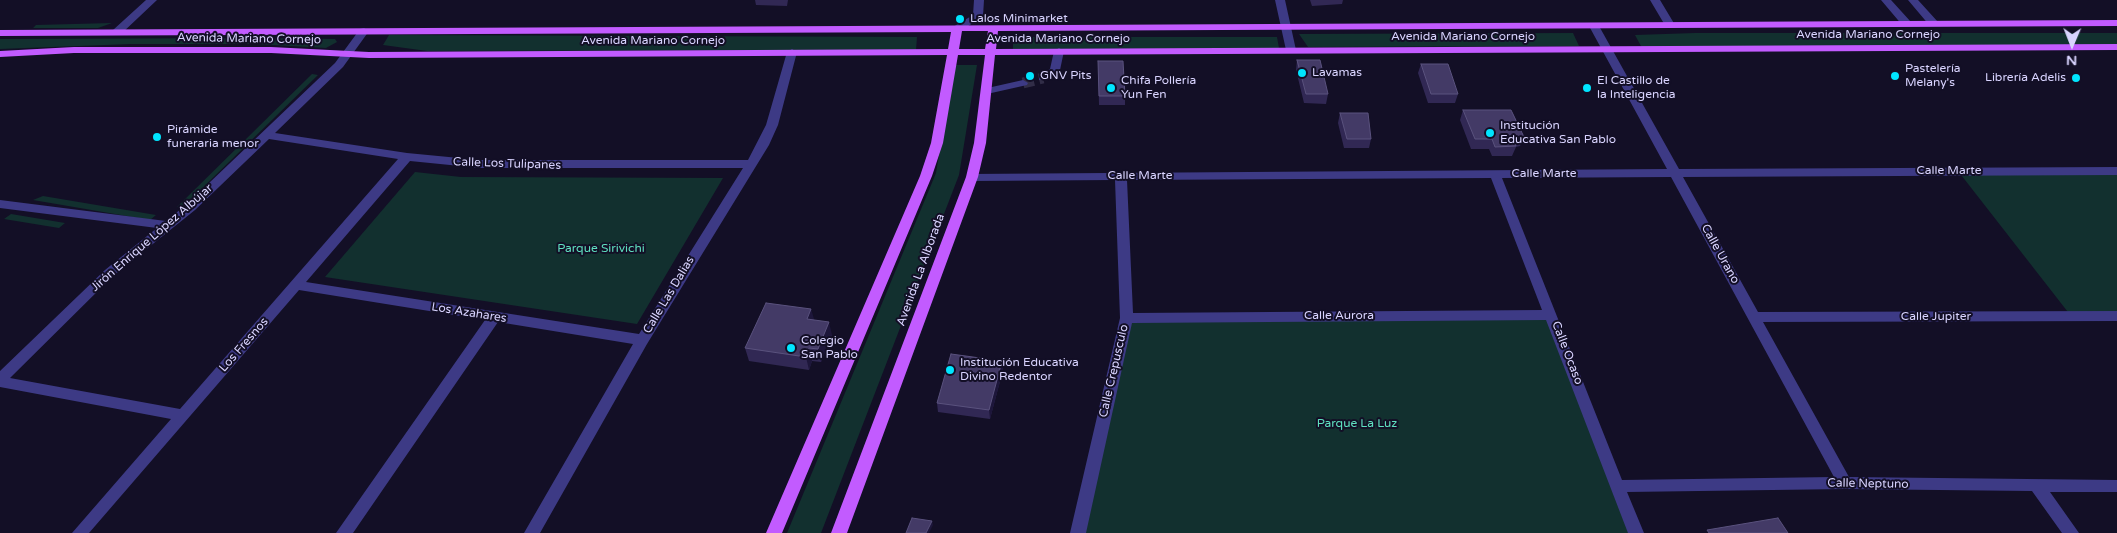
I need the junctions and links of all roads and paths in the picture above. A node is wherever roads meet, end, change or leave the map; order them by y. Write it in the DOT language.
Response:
graph roads {
  1 [pos="152,0"];
  2 [pos="979,0"];
  3 [pos="1280,0"];
  4 [pos="1655,0"];
  5 [pos="1886,0"];
  6 [pos="1913,0"];
  7 [pos="978,16"];
  8 [pos="2117,23"];
  9 [pos="1907,24"];
  10 [pos="1934,24"];
  11 [pos="1594,26"];
  12 [pos="1670,26"];
  13 [pos="1286,27"];
  14 [pos="957,28"];
  15 [pos="993,28"];
  16 [pos="364,31"];
  17 [pos="116,32"];
  18 [pos="0,33"];
  19 [pos="2117,47"];
  20 [pos="1607,49"];
  21 [pos="1291,50"];
  22 [pos="991,51"];
  23 [pos="1059,51"];
  24 [pos="792,52"];
  25 [pos="953,52"];
  26 [pos="0,54"];
  27 [pos="348,54"];
  28 [pos="1043,78"];
  29 [pos="1023,83"];
  30 [pos="987,91"];
  31 [pos="267,135"];
  32 [pos="407,157"];
  33 [pos="750,164"];
  34 [pos="2117,170"];
  35 [pos="1675,173"];
  36 [pos="1495,174"];
  37 [pos="1121,176"];
  38 [pos="972,177"];
  39 [pos="0,204"];
  40 [pos="168,225"];
  41 [pos="296,285"];
  42 [pos="1552,315"];
  43 [pos="2117,316"];
  44 [pos="494,317"];
  45 [pos="1127,318"];
  46 [pos="1754,318"];
  47 [pos="642,340"];
  48 [pos="0,380"];
  49 [pos="183,414"];
  50 [pos="1845,483"];
  51 [pos="1619,486"];
  52 [pos="2036,486"];
  53 [pos="2117,486"];
  54 [pos="80,533"];
  55 [pos="344,533"];
  56 [pos="532,533"];
  57 [pos="774,533"];
  58 [pos="839,533"];
  59 [pos="1078,533"];
  60 [pos="1636,533"];
  61 [pos="2071,533"];
  1 -- 17 [label="street"];
  2 -- 7 [label="street"];
  3 -- 13 [label="street"];
  4 -- 12 [label="street"];
  5 -- 9 [label="street"];
  6 -- 10 [label="street"];
  7 -- 14 [label="street"];
  7 -- 15 [label="street"];
  8 -- 10 [label="main road, Avenida Mariano Cornejo"];
  9 -- 10 [label="main road, Avenida Mariano Cornejo"];
  9 -- 12 [label="main road, Avenida Mariano Cornejo"];
  11 -- 12 [label="main road, Avenida Mariano Cornejo"];
  11 -- 13 [label="main road, Avenida Mariano Cornejo"];
  11 -- 20 [label="street, Calle Urano"];
  13 -- 15 [label="main road, Avenida Mariano Cornejo"];
  13 -- 21 [label="street"];
  14 -- 15 [label="main road, Avenida Mariano Cornejo"];
  14 -- 16 [label="main road, Avenida Mariano Cornejo"];
  14 -- 25 [label="main road"];
  15 -- 22 [label="main road, Avenida La Alborada"];
  16 -- 17 [label="main road, Avenida Mariano Cornejo"];
  16 -- 27 [label="street, Jirón Enrique López Albújar"];
  17 -- 18 [label="main road, Avenida Mariano Cornejo"];
  19 -- 20 [label="main road, Avenida Mariano Cornejo"];
  20 -- 21 [label="main road, Avenida Mariano Cornejo"];
  20 -- 35 [label="street, Calle Urano"];
  21 -- 23 [label="main road, Avenida Mariano Cornejo"];
  22 -- 23 [label="main road, Avenida Mariano Cornejo"];
  22 -- 25 [label="main road, Avenida Mariano Cornejo"];
  22 -- 30 [label="main road, Avenida La Alborada"];
  23 -- 28 [label="street"];
  24 -- 25 [label="main road, Avenida Mariano Cornejo"];
  24 -- 27 [label="main road, Avenida Mariano Cornejo"];
  24 -- 33 [label="street, Calle Las Dalias"];
  25 -- 57 [label="main road"];
  26 -- 27 [label="main road, Avenida Mariano Cornejo"];
  27 -- 31 [label="street, Jirón Enrique López Albújar"];
  29 -- 30 [label="street"];
  30 -- 38 [label="main road, Avenida La Alborada"];
  31 -- 32 [label="street, Calle Los Tulipanes"];
  31 -- 40 [label="street, Jirón Enrique López Albújar"];
  32 -- 33 [label="street, Calle Los Tulipanes"];
  32 -- 41 [label="street, Los Fresnos"];
  33 -- 47 [label="street, Calle Las Dalias"];
  34 -- 35 [label="street, Calle Marte"];
  35 -- 36 [label="street, Calle Marte"];
  35 -- 46 [label="street, Calle Urano"];
  36 -- 37 [label="street, Calle Marte"];
  36 -- 42 [label="street, Calle Ocaso"];
  37 -- 38 [label="street, Calle Marte"];
  37 -- 45 [label="street, Calle Crepusculo"];
  38 -- 58 [label="main road, Avenida La Alborada"];
  39 -- 40 [label="street"];
  40 -- 48 [label="street, Jirón Enrique López Albújar"];
  41 -- 44 [label="street, Los Azahares"];
  41 -- 49 [label="street, Los Fresnos"];
  42 -- 45 [label="street, Calle Aurora"];
  42 -- 51 [label="street, Calle Ocaso"];
  43 -- 46 [label="street, Calle Jupiter"];
  44 -- 47 [label="street, Los Azahares"];
  44 -- 55 [label="street"];
  45 -- 59 [label="street, Calle Crepusculo"];
  46 -- 50 [label="street, Calle Urano"];
  47 -- 56 [label="street, Calle Las Dalias"];
  48 -- 49 [label="street"];
  49 -- 54 [label="street, Los Fresnos"];
  50 -- 51 [label="street, Calle Neptuno"];
  50 -- 52 [label="street, Calle Neptuno"];
  51 -- 60 [label="street, Calle Ocaso"];
  52 -- 53 [label="street, Calle Neptuno"];
  52 -- 61 [label="street"];
}
